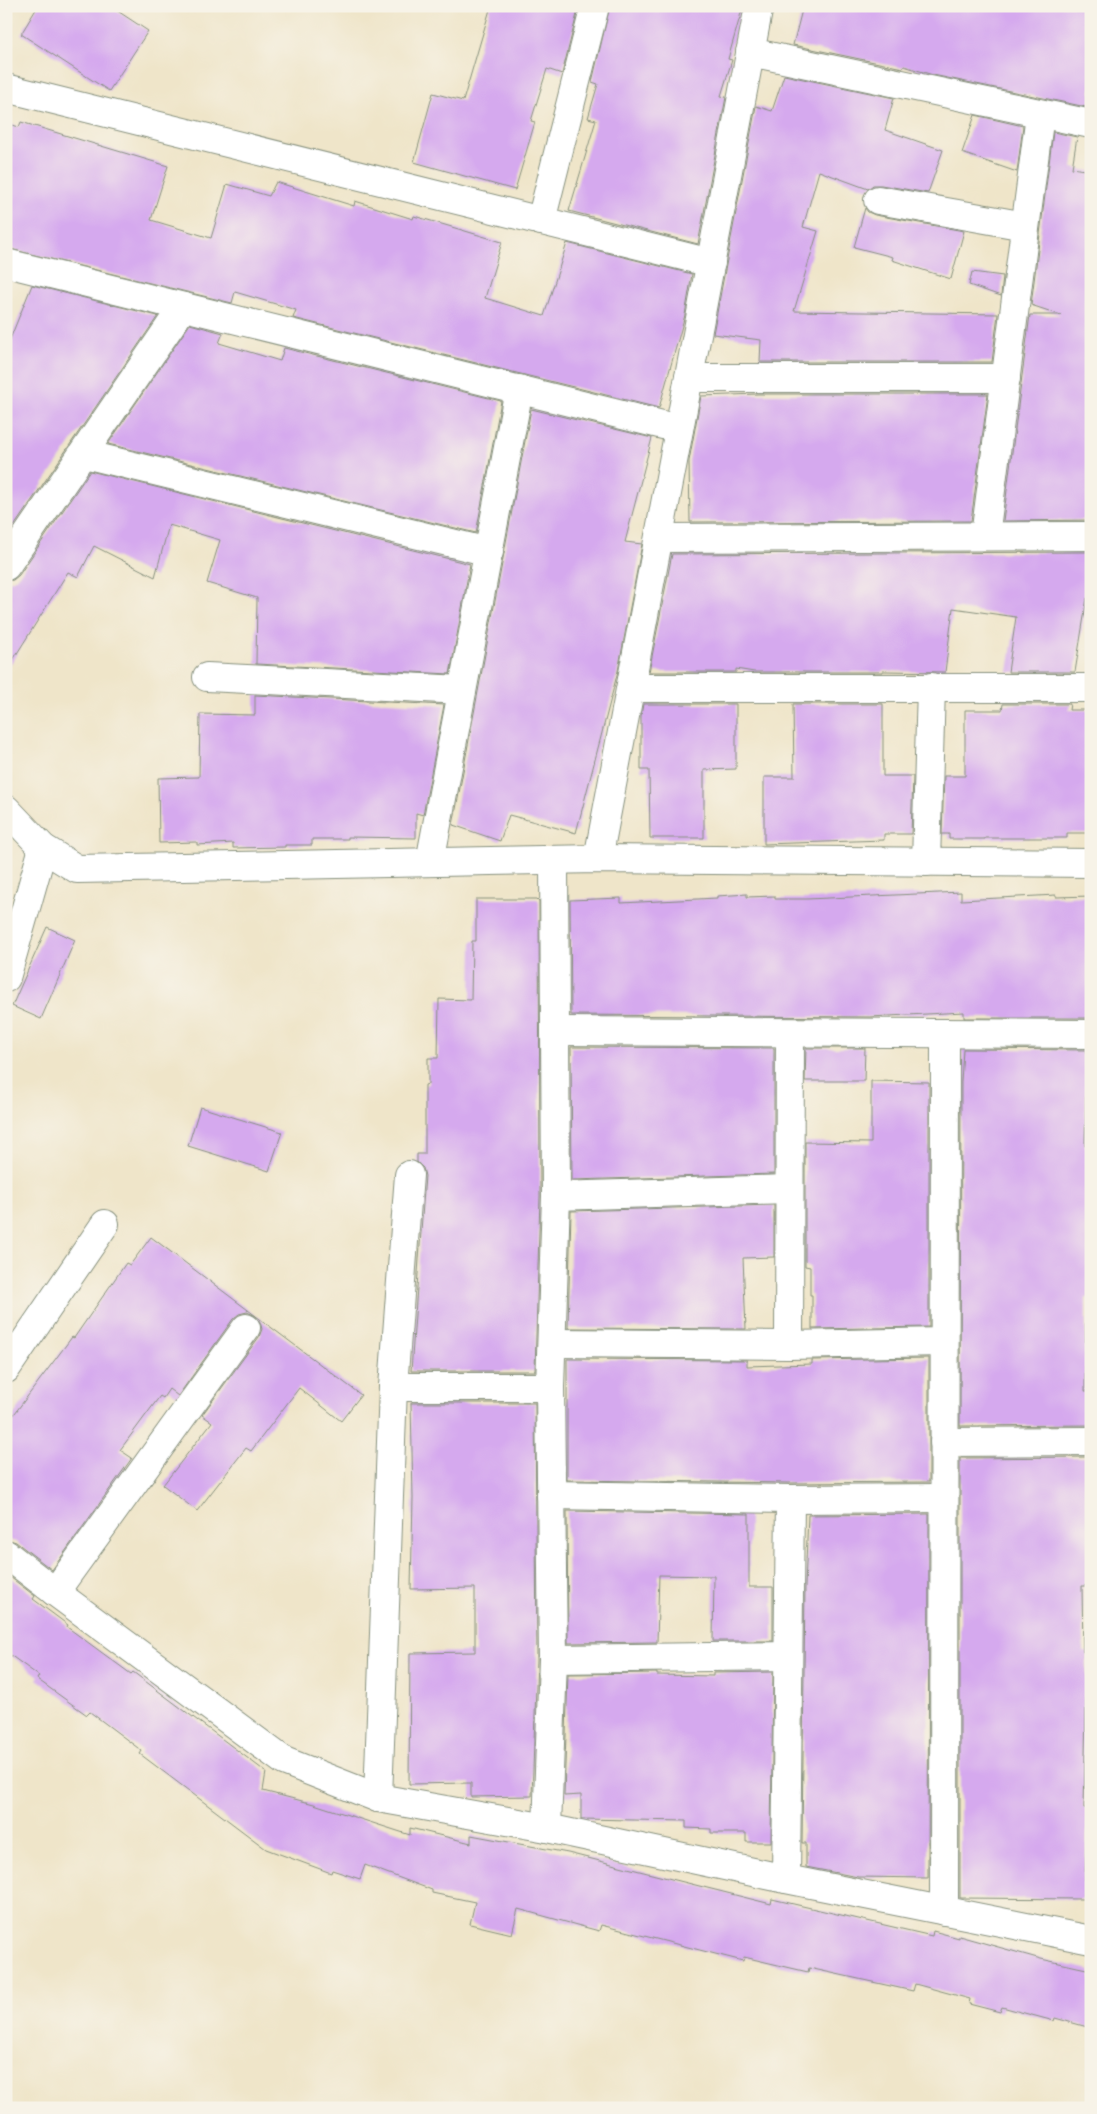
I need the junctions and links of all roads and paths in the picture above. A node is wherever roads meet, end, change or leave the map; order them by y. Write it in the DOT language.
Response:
graph roads {
  1 [pos="595,6"];
  2 [pos="759,6"];
  3 [pos="750,52"];
  4 [pos="6,88"];
  5 [pos="1040,114"];
  6 [pos="1091,124"];
  7 [pos="878,200"];
  8 [pos="541,221"];
  9 [pos="1025,226"];
  10 [pos="711,263"];
  11 [pos="10,272"];
  12 [pos="183,307"];
  13 [pos="689,378"];
  14 [pos="1006,378"];
  15 [pos="519,389"];
  16 [pos="679,429"];
  17 [pos="84,454"];
  18 [pos="985,536"];
  19 [pos="1091,536"];
  20 [pos="659,538"];
  21 [pos="489,552"];
  22 [pos="6,566"];
  23 [pos="207,677"];
  24 [pos="931,687"];
  25 [pos="631,688"];
  26 [pos="1091,688"];
  27 [pos="462,690"];
  28 [pos="6,809"];
  29 [pos="43,848"];
  30 [pos="598,859"];
  31 [pos="554,860"];
  32 [pos="430,862"];
  33 [pos="926,862"];
  34 [pos="1091,863"];
  35 [pos="6,978"];
  36 [pos="555,1031"];
  37 [pos="790,1033"];
  38 [pos="945,1033"];
  39 [pos="1091,1034"];
  40 [pos="409,1175"];
  41 [pos="789,1190"];
  42 [pos="556,1196"];
  43 [pos="105,1224"];
  44 [pos="246,1328"];
  45 [pos="14,1339"];
  46 [pos="944,1342"];
  47 [pos="552,1343"];
  48 [pos="789,1345"];
  49 [pos="6,1368"];
  50 [pos="393,1387"];
  51 [pos="550,1387"];
  52 [pos="1091,1441"];
  53 [pos="944,1442"];
  54 [pos="551,1495"];
  55 [pos="944,1498"];
  56 [pos="790,1499"];
  57 [pos="6,1554"];
  58 [pos="55,1592"];
  59 [pos="788,1656"];
  60 [pos="553,1660"];
  61 [pos="378,1798"];
  62 [pos="547,1828"];
  63 [pos="786,1879"];
  64 [pos="944,1910"];
  65 [pos="1091,1940"];
  1 -- 8 [label="street"];
  2 -- 3 [label="street"];
  3 -- 5 [label="street"];
  3 -- 10 [label="street"];
  4 -- 8 [label="street"];
  5 -- 6 [label="street"];
  5 -- 9 [label="street"];
  7 -- 9 [label="street"];
  8 -- 10 [label="street"];
  9 -- 14 [label="street"];
  10 -- 13 [label="street"];
  11 -- 12 [label="street"];
  12 -- 15 [label="street"];
  12 -- 17 [label="street"];
  13 -- 14 [label="street"];
  13 -- 16 [label="street"];
  14 -- 18 [label="street"];
  15 -- 16 [label="street"];
  15 -- 21 [label="street"];
  16 -- 20 [label="street"];
  17 -- 21 [label="street"];
  17 -- 22 [label="street"];
  18 -- 19 [label="street"];
  18 -- 20 [label="street"];
  20 -- 25 [label="street"];
  21 -- 27 [label="street"];
  23 -- 27 [label="street"];
  24 -- 25 [label="street"];
  24 -- 26 [label="street"];
  24 -- 33 [label="street"];
  25 -- 30 [label="street"];
  27 -- 32 [label="street"];
  28 -- 29 [label="street"];
  29 -- 32 [label="street"];
  29 -- 35 [label="street"];
  30 -- 31 [label="street"];
  30 -- 33 [label="street"];
  31 -- 32 [label="street"];
  31 -- 36 [label="street"];
  33 -- 34 [label="street"];
  36 -- 37 [label="street"];
  36 -- 42 [label="street"];
  37 -- 38 [label="street"];
  37 -- 41 [label="street"];
  38 -- 39 [label="street"];
  38 -- 46 [label="street"];
  40 -- 50 [label="street"];
  41 -- 42 [label="street"];
  41 -- 48 [label="street"];
  42 -- 47 [label="street"];
  43 -- 45 [label="street"];
  44 -- 58 [label="street"];
  45 -- 49 [label="street"];
  46 -- 48 [label="street"];
  46 -- 53 [label="street"];
  47 -- 48 [label="street"];
  47 -- 51 [label="street"];
  50 -- 51 [label="street"];
  50 -- 61 [label="street"];
  51 -- 54 [label="street"];
  52 -- 53 [label="street"];
  53 -- 55 [label="street"];
  54 -- 56 [label="street"];
  54 -- 60 [label="street"];
  55 -- 56 [label="street"];
  55 -- 64 [label="street"];
  56 -- 59 [label="street"];
  57 -- 58 [label="street"];
  58 -- 61 [label="street"];
  59 -- 60 [label="street"];
  59 -- 63 [label="street"];
  60 -- 62 [label="street"];
  61 -- 62 [label="street"];
  62 -- 63 [label="street"];
  63 -- 64 [label="street"];
  64 -- 65 [label="street"];
}
